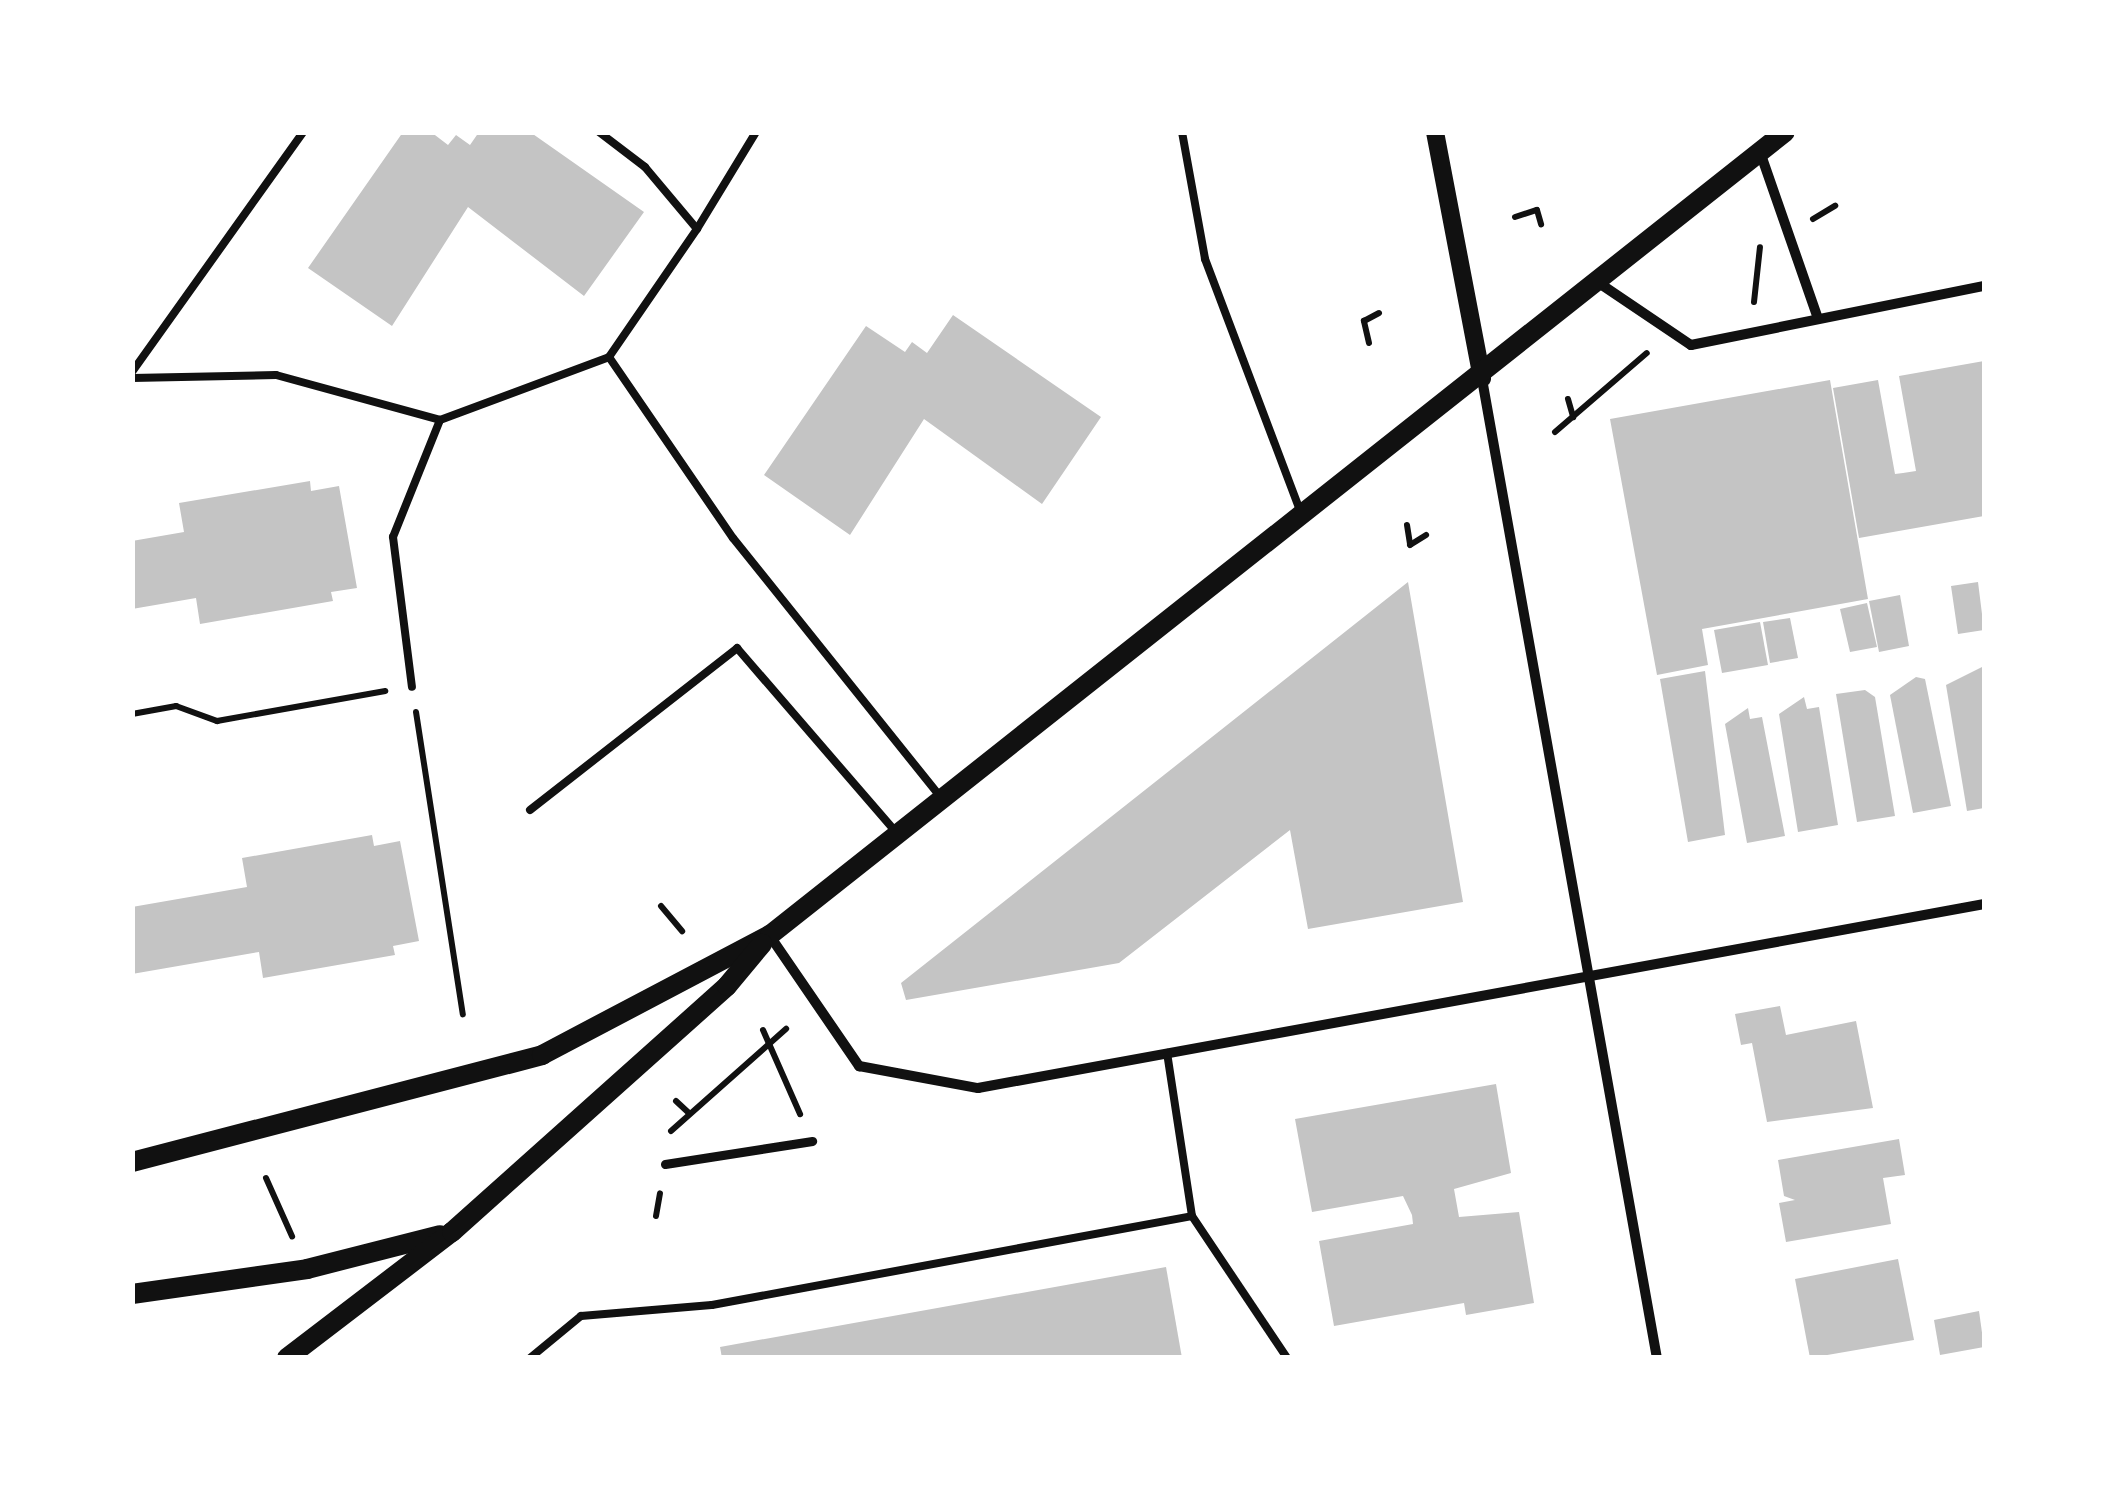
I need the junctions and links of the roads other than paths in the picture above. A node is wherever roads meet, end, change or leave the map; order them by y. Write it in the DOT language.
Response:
graph roads {
  1 [pos="303,132"];
  2 [pos="600,132"];
  3 [pos="756,132"];
  4 [pos="1182,132"];
  5 [pos="1435,132"];
  6 [pos="1785,132"];
  7 [pos="1760,152"];
  8 [pos="697,230"];
  9 [pos="1599,283"];
  10 [pos="1984,286"];
  11 [pos="1817,316"];
  12 [pos="609,357"];
  13 [pos="132,375"];
  14 [pos="1482,378"];
  15 [pos="440,420"];
  16 [pos="1304,520"];
  17 [pos="412,687"];
  18 [pos="946,803"];
  19 [pos="530,810"];
  20 [pos="901,839"];
  21 [pos="1984,904"];
  22 [pos="770,935"];
  23 [pos="1590,974"];
  24 [pos="1168,1053"];
  25 [pos="812,1141"];
  26 [pos="132,1162"];
  27 [pos="665,1164"];
  28 [pos="1192,1216"];
  29 [pos="452,1232"];
  30 [pos="132,1294"];
  31 [pos="286,1358"];
  32 [pos="530,1358"];
  33 [pos="1287,1358"];
  34 [pos="1657,1358"];
  1 -- 13 [label="lane"];
  2 -- 8 [label="lane"];
  3 -- 8 [label="lane"];
  4 -- 16 [label="lane"];
  5 -- 14 [label="street"];
  6 -- 7 [label="main road"];
  7 -- 9 [label="main road"];
  7 -- 11 [label="street"];
  8 -- 12 [label="lane"];
  9 -- 11 [label="street"];
  9 -- 14 [label="main road"];
  10 -- 11 [label="street"];
  12 -- 15 [label="lane"];
  12 -- 18 [label="lane"];
  13 -- 15 [label="lane"];
  14 -- 16 [label="main road"];
  14 -- 23 [label="street"];
  15 -- 17 [label="lane"];
  16 -- 18 [label="main road"];
  18 -- 20 [label="main road"];
  19 -- 20 [label="lane"];
  20 -- 22 [label="main road"];
  21 -- 23 [label="street"];
  22 -- 24 [label="street"];
  22 -- 26 [label="main road"];
  22 -- 29 [label="main road"];
  23 -- 24 [label="street"];
  23 -- 34 [label="street"];
  24 -- 28 [label="lane"];
  25 -- 27 [label="street"];
  28 -- 32 [label="lane"];
  28 -- 33 [label="lane"];
  29 -- 30 [label="main road"];
  29 -- 31 [label="main road"];
}
